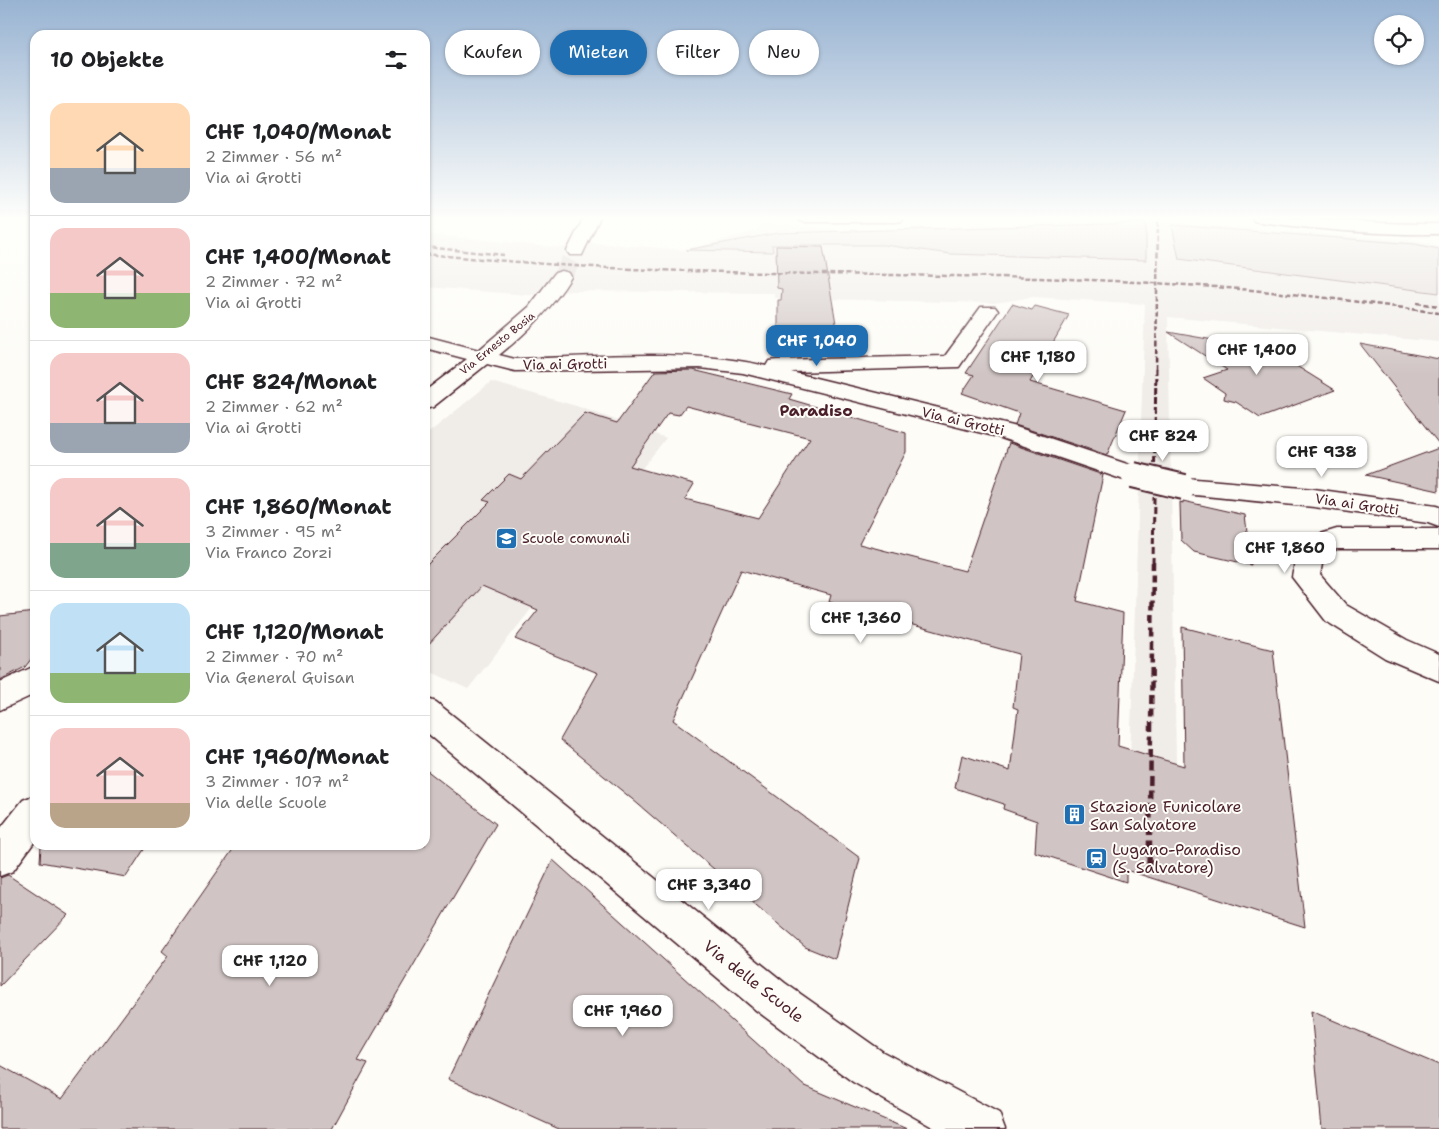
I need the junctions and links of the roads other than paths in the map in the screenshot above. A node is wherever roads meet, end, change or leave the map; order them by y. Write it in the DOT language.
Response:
graph roads {
  1 [pos="562,277"];
  2 [pos="988,310"];
  3 [pos="430,343"];
  4 [pos="481,357"];
  5 [pos="742,367"];
  6 [pos="430,398"];
  7 [pos="1439,518"];
  8 [pos="1439,539"];
  9 [pos="1439,668"];
  10 [pos="30,682"];
  11 [pos="0,697"];
  12 [pos="430,716"];
  13 [pos="30,819"];
  14 [pos="0,858"];
  15 [pos="983,1129"];
  1 -- 4 [label="street, Via Ernesto Bosia"];
  2 -- 5 [label="street"];
  3 -- 4 [label="street, Via ai Grotti"];
  4 -- 5 [label="street, Via ai Grotti"];
  4 -- 6 [label="street, Via Ernesto Bosia"];
  5 -- 7 [label="street, Via ai Grotti, bridge"];
  8 -- 9 [label="street"];
  10 -- 11 [label="street"];
  12 -- 15 [label="street, Via delle Scuole"];
  13 -- 14 [label="street"];
}
